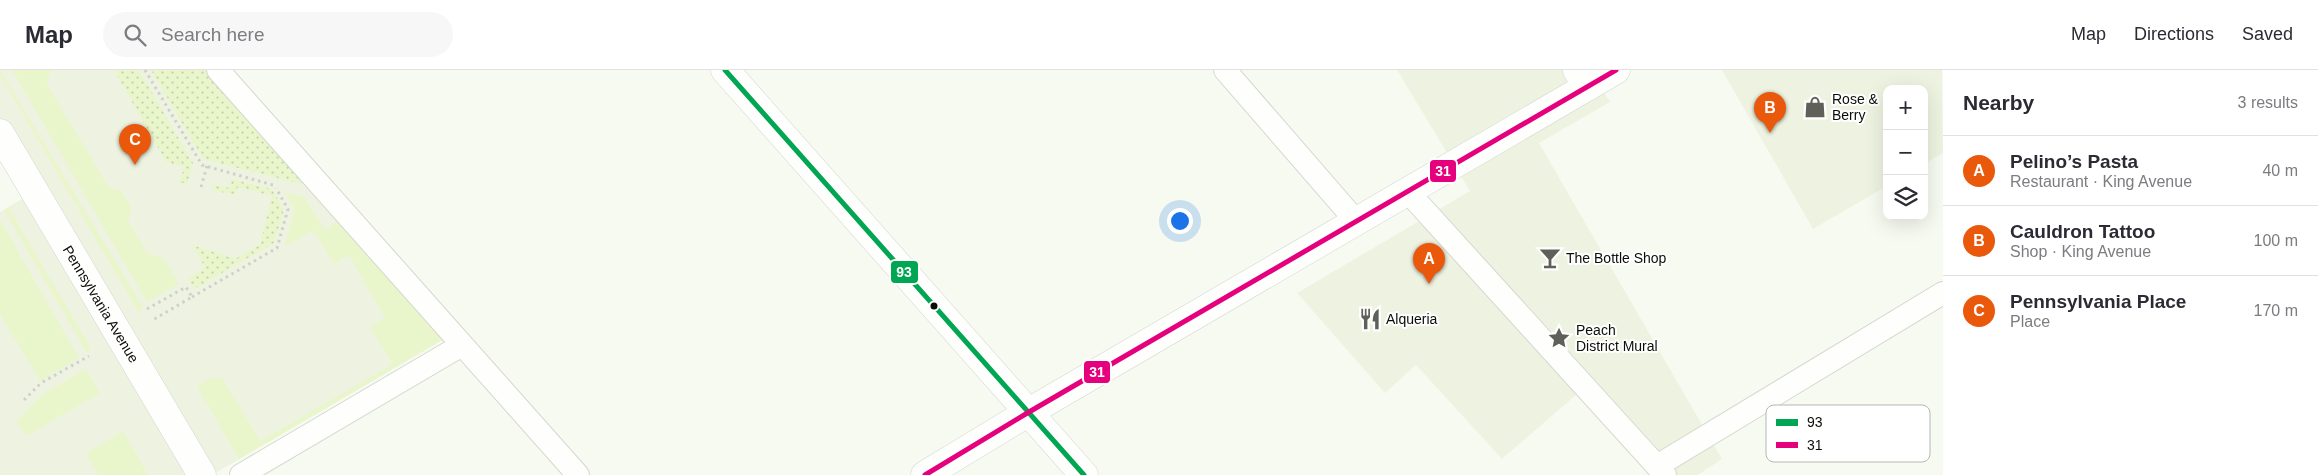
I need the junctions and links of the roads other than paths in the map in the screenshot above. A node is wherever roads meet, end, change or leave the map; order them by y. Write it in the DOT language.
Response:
graph roads {
  1 [pos="218,70"];
  2 [pos="725,70"];
  3 [pos="1225,70"];
  4 [pos="1616,70"];
  5 [pos="1582,78"];
  6 [pos="0,133"];
  7 [pos="1408,192"];
  8 [pos="1356,221"];
  9 [pos="1943,293"];
  10 [pos="462,345"];
  11 [pos="1029,412"];
  12 [pos="1661,470"];
  13 [pos="202,475"];
  14 [pos="241,475"];
  15 [pos="578,475"];
  16 [pos="925,475"];
  17 [pos="1084,475"];
  1 -- 10 [label="lane"];
  2 -- 11 [label="street"];
  3 -- 8 [label="lane"];
  4 -- 5 [label="street"];
  5 -- 7 [label="street"];
  6 -- 13 [label="street, Pennsylvania Avenue"];
  7 -- 8 [label="street"];
  7 -- 12 [label="lane"];
  8 -- 11 [label="street"];
  9 -- 12 [label="lane"];
  10 -- 14 [label="lane"];
  10 -- 15 [label="lane"];
  11 -- 16 [label="street"];
  11 -- 17 [label="street"];
}
